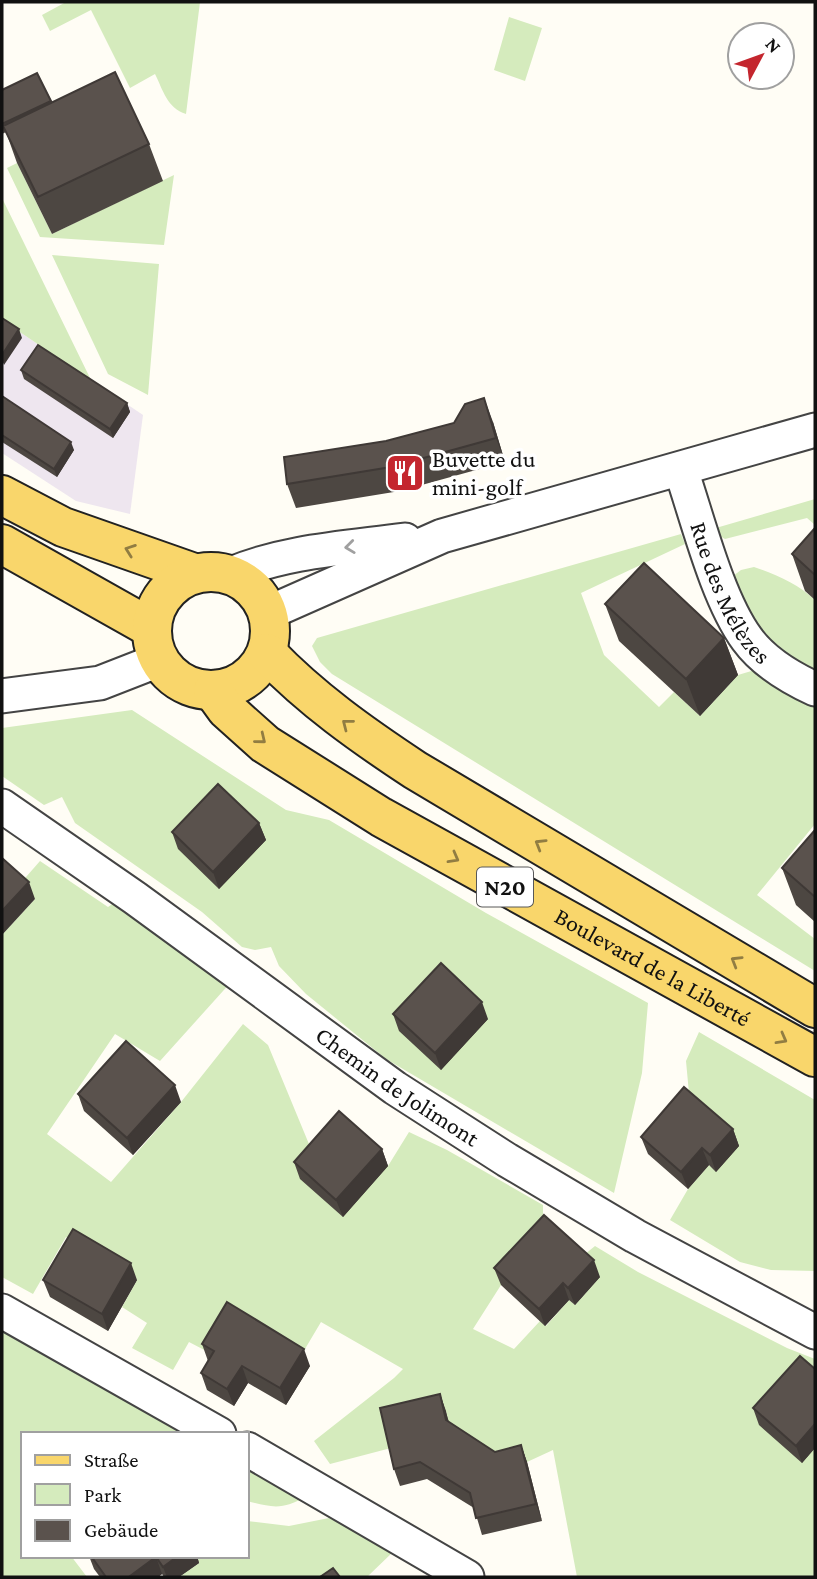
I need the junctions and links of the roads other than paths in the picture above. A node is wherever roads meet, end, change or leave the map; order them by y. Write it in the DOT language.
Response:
graph roads {
  1 [pos="815,430"];
  2 [pos="681,470"];
  3 [pos="2,495"];
  4 [pos="442,536"];
  5 [pos="2,544"];
  6 [pos="212,574"];
  7 [pos="268,613"];
  8 [pos="155,644"];
  9 [pos="267,653"];
  10 [pos="815,689"];
  11 [pos="213,691"];
  12 [pos="2,696"];
  13 [pos="2,806"];
  14 [pos="815,1008"];
  15 [pos="815,1057"];
  16 [pos="2,1311"];
  17 [pos="815,1332"];
  18 [pos="215,1432"];
  19 [pos="248,1450"];
  20 [pos="467,1577"];
  1 -- 2 [label="street"];
  2 -- 4 [label="street"];
  2 -- 10 [label="street, Rue des Mélèzes"];
  6 -- 3 [label="main road, one-way"];
  4 -- 6 [label="street, one-way"];
  4 -- 7 [label="street"];
  5 -- 8 [label="main road"];
  6 -- 7 [label="main road"];
  6 -- 8 [label="main road"];
  7 -- 9 [label="main road"];
  8 -- 11 [label="main road"];
  8 -- 12 [label="street"];
  9 -- 11 [label="main road"];
  14 -- 9 [label="main road, Boulevard de la Liberté / N20, one-way"];
  11 -- 15 [label="main road, Boulevard de la Liberté / N20, one-way"];
  13 -- 17 [label="street, Chemin de Jolimont"];
  16 -- 18 [label="street"];
  19 -- 20 [label="street"];
}
